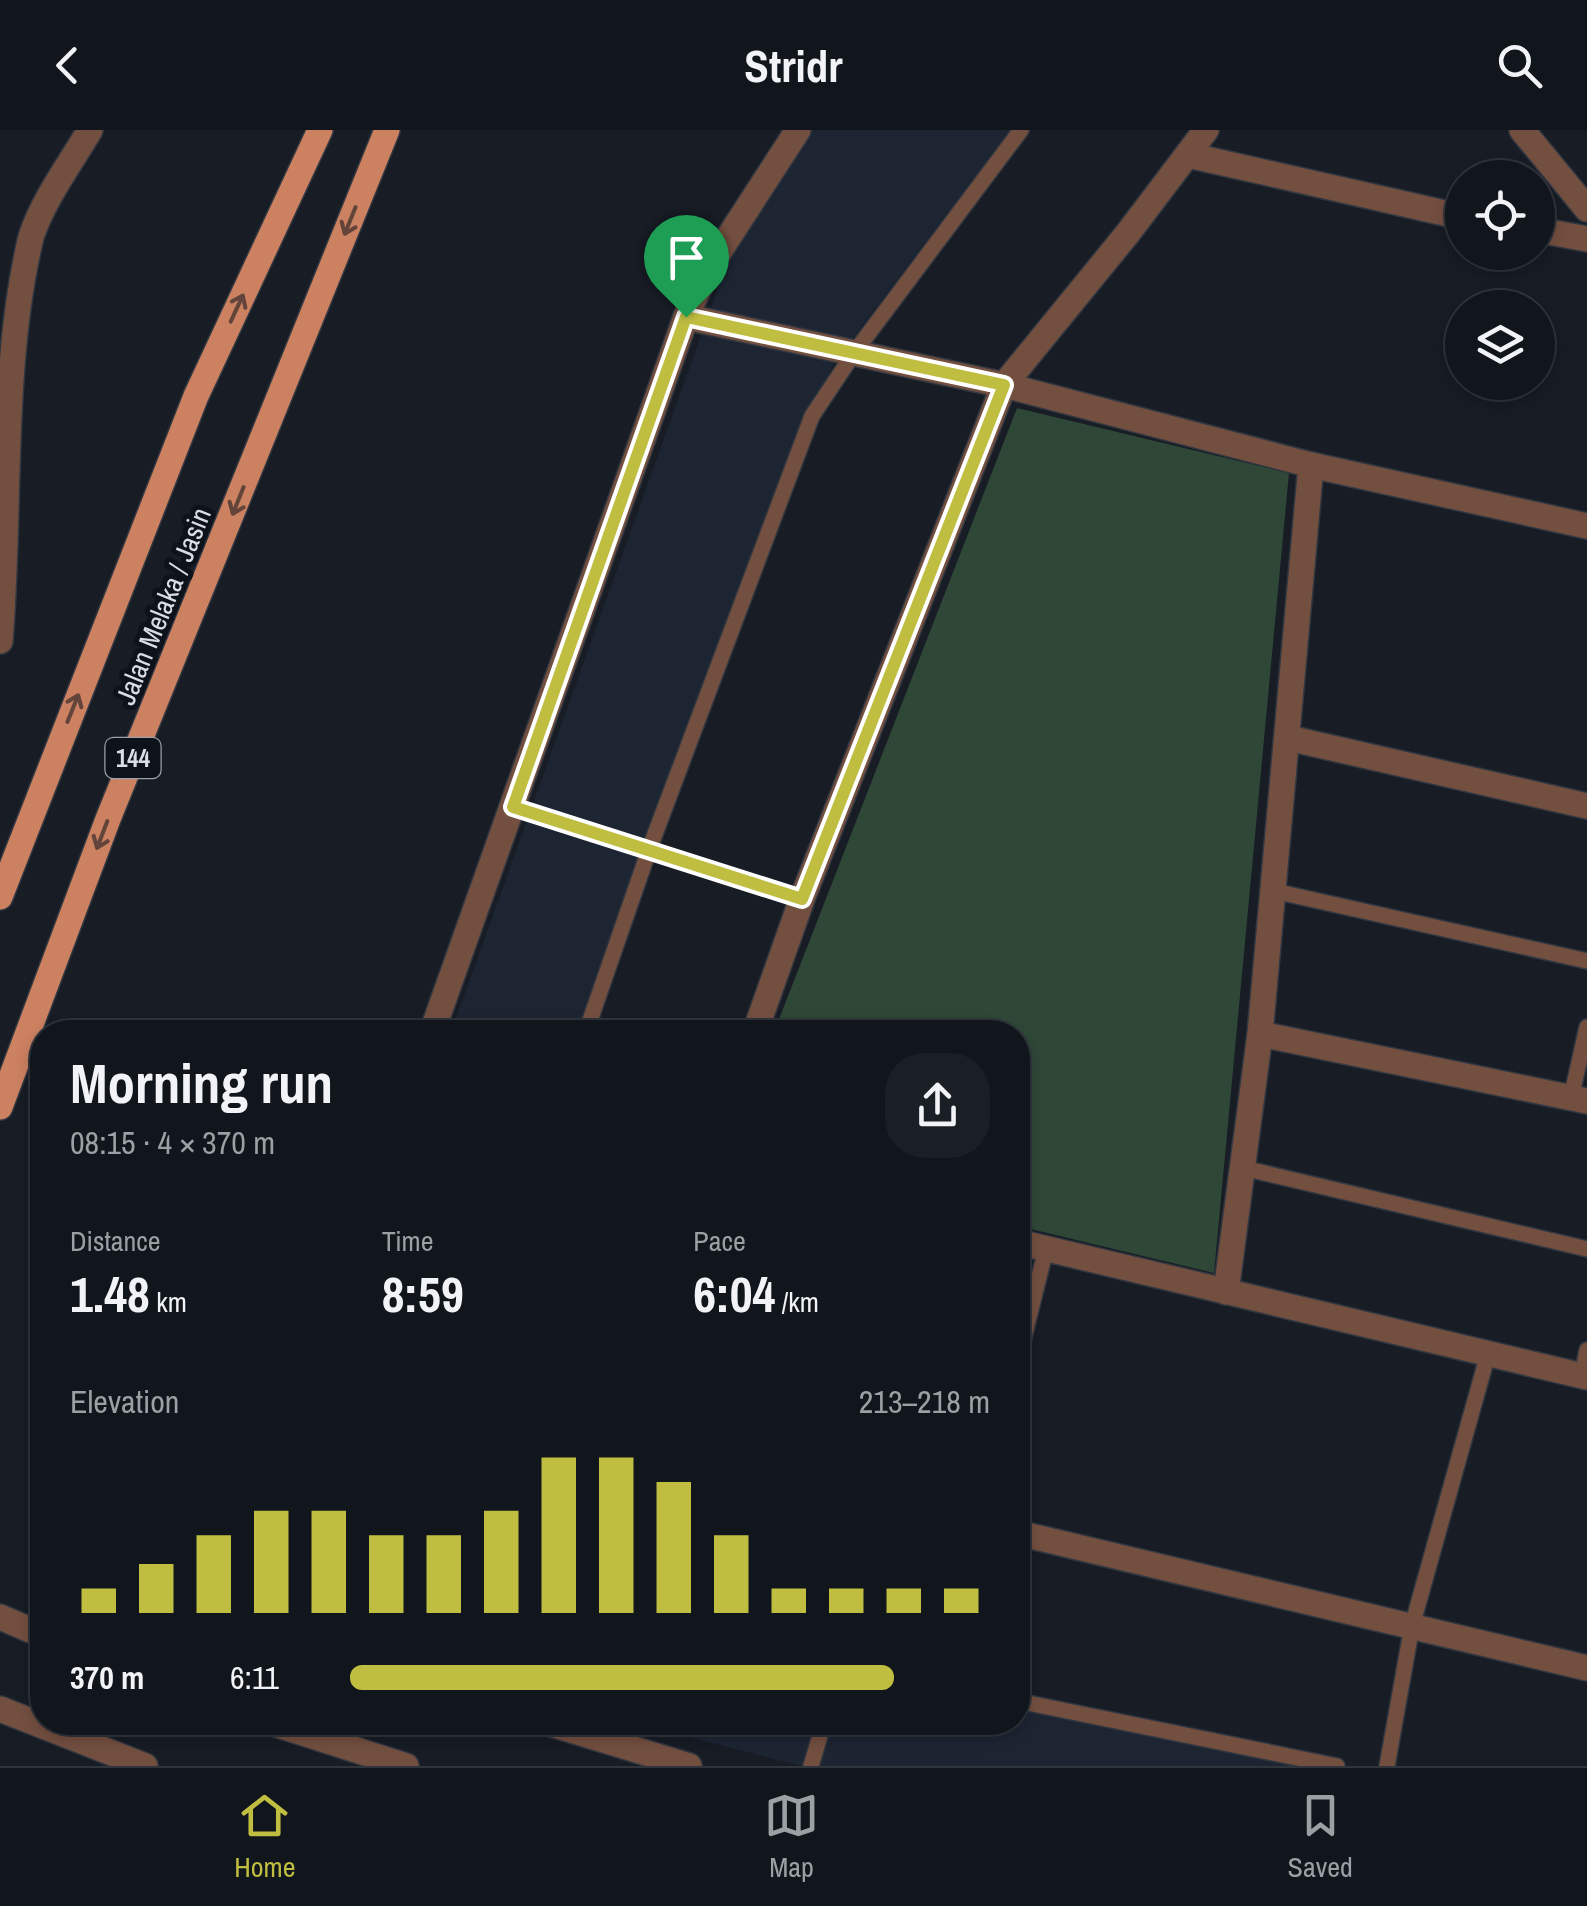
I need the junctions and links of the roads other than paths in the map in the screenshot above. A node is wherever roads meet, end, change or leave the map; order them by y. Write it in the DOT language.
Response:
graph roads {
  1 [pos="90,130"];
  2 [pos="320,130"];
  3 [pos="386,130"];
  4 [pos="798,130"];
  5 [pos="1021,130"];
  6 [pos="1206,130"];
  7 [pos="1522,130"];
  8 [pos="1188,155"];
  9 [pos="1587,210"];
  10 [pos="1445,213"];
  11 [pos="1555,233"];
  12 [pos="1587,239"];
  13 [pos="686,317"];
  14 [pos="854,353"];
  15 [pos="1004,385"];
  16 [pos="1310,465"];
  17 [pos="1587,526"];
  18 [pos="0,642"];
  19 [pos="1288,738"];
  20 [pos="1587,806"];
  21 [pos="513,807"];
  22 [pos="648,850"];
  23 [pos="1274,891"];
  24 [pos="0,897"];
  25 [pos="802,899"];
  26 [pos="1587,961"];
  27 [pos="33,1020"];
  28 [pos="436,1020"];
  29 [pos="590,1020"];
  30 [pos="759,1020"];
  31 [pos="30,1027"];
  32 [pos="1587,1027"];
  33 [pos="1260,1034"];
  34 [pos="1579,1100"];
  35 [pos="0,1107"];
  36 [pos="1243,1168"];
  37 [pos="1030,1245"];
  38 [pos="1046,1249"];
  39 [pos="1587,1249"];
  40 [pos="1226,1292"];
  41 [pos="1030,1313"];
  42 [pos="1587,1350"];
  43 [pos="1488,1354"];
  44 [pos="1584,1377"];
  45 [pos="1030,1536"];
  46 [pos="0,1617"];
  47 [pos="1412,1626"];
  48 [pos="30,1630"];
  49 [pos="1587,1668"];
  50 [pos="1030,1704"];
  51 [pos="0,1710"];
  52 [pos="30,1722"];
  53 [pos="65,1735"];
  54 [pos="309,1735"];
  55 [pos="587,1735"];
  56 [pos="820,1735"];
  57 [pos="145,1766"];
  58 [pos="406,1766"];
  59 [pos="688,1766"];
  60 [pos="811,1766"];
  61 [pos="1338,1766"];
  62 [pos="1388,1766"];
  1 -- 18 [label="street"];
  24 -- 2 [label="main road, Jalan Melaka / Jasin, one-way"];
  3 -- 27 [label="main road, Jalan Melaka / Jasin / 144, one-way"];
  4 -- 13 [label="street"];
  5 -- 14 [label="lane"];
  6 -- 8 [label="street"];
  7 -- 9 [label="street"];
  8 -- 10 [label="street"];
  8 -- 15 [label="street"];
  11 -- 12 [label="street"];
  13 -- 14 [label="street"];
  13 -- 21 [label="street"];
  14 -- 15 [label="street"];
  14 -- 22 [label="lane"];
  15 -- 16 [label="street"];
  15 -- 25 [label="street"];
  16 -- 17 [label="street"];
  16 -- 19 [label="street"];
  19 -- 20 [label="street"];
  19 -- 23 [label="street"];
  21 -- 22 [label="lane"];
  21 -- 28 [label="street"];
  22 -- 25 [label="lane"];
  22 -- 29 [label="lane"];
  23 -- 26 [label="lane"];
  23 -- 33 [label="street"];
  25 -- 30 [label="street"];
  31 -- 35 [label="main road, Jalan Melaka / Jasin / 144, one-way"];
  32 -- 34 [label="lane"];
  33 -- 34 [label="street"];
  33 -- 36 [label="street"];
  36 -- 39 [label="lane"];
  36 -- 40 [label="street"];
  37 -- 38 [label="street"];
  38 -- 40 [label="street"];
  38 -- 41 [label="lane"];
  40 -- 43 [label="street"];
  42 -- 44 [label="lane"];
  43 -- 44 [label="street"];
  43 -- 47 [label="lane"];
  45 -- 47 [label="street"];
  46 -- 48 [label="street"];
  47 -- 49 [label="street"];
  47 -- 62 [label="lane"];
  50 -- 61 [label="lane"];
  51 -- 52 [label="street"];
  53 -- 57 [label="street"];
  54 -- 58 [label="street"];
  55 -- 59 [label="street"];
  56 -- 60 [label="lane"];
}
